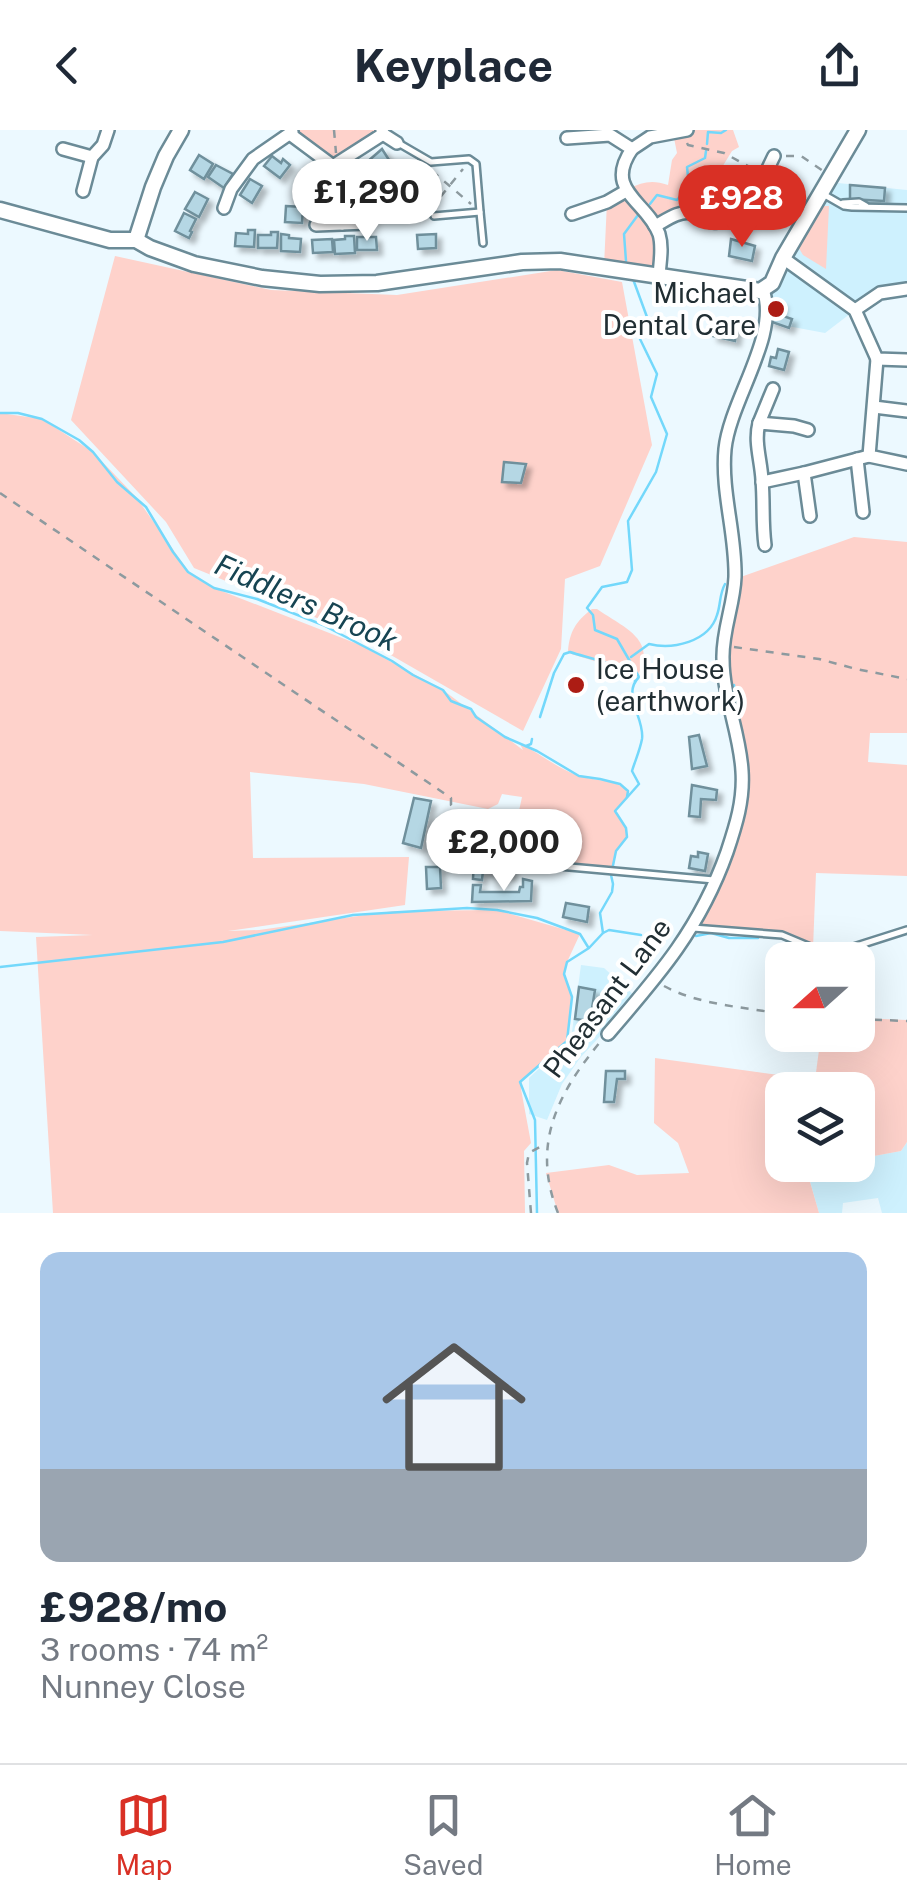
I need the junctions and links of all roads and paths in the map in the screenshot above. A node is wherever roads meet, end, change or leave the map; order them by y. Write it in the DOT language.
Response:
graph roads {
  1 [pos="108,130"];
  2 [pos="181,130"];
  3 [pos="334,130"];
  4 [pos="858,130"];
  5 [pos="684,131"];
  6 [pos="292,132"];
  7 [pos="382,132"];
  8 [pos="575,135"];
  9 [pos="397,142"];
  10 [pos="63,149"];
  11 [pos="632,149"];
  12 [pos="774,156"];
  13 [pos="92,158"];
  14 [pos="471,160"];
  15 [pos="428,161"];
  16 [pos="337,164"];
  17 [pos="764,176"];
  18 [pos="832,176"];
  19 [pos="450,185"];
  20 [pos="626,190"];
  21 [pos="84,191"];
  22 [pos="822,194"];
  23 [pos="224,208"];
  24 [pos="577,208"];
  25 [pos="907,208"];
  26 [pos="0,210"];
  27 [pos="480,212"];
  28 [pos="434,216"];
  29 [pos="367,222"];
  30 [pos="342,224"];
  31 [pos="316,225"];
  32 [pos="655,226"];
  33 [pos="136,240"];
  34 [pos="483,243"];
  35 [pos="783,258"];
  36 [pos="658,275"];
  37 [pos="907,289"];
  38 [pos="763,290"];
  39 [pos="855,310"];
  40 [pos="878,359"];
  41 [pos="907,360"];
  42 [pos="774,389"];
  43 [pos="874,407"];
  44 [pos="907,411"];
  45 [pos="759,423"];
  46 [pos="808,430"];
  47 [pos="863,458"];
  48 [pos="907,464"];
  49 [pos="804,474"];
  50 [pos="762,482"];
  51 [pos="0,493"];
  52 [pos="864,512"];
  53 [pos="810,516"];
  54 [pos="765,545"];
  55 [pos="723,645"];
  56 [pos="907,678"];
  57 [pos="514,862"];
  58 [pos="717,880"];
  59 [pos="693,928"];
  60 [pos="907,930"];
  61 [pos="654,981"];
  62 [pos="765,1011"];
  63 [pos="875,1020"];
  64 [pos="907,1021"];
  65 [pos="608,1034"];
  66 [pos="547,1143"];
  67 [pos="531,1213"];
  68 [pos="558,1213"];
  1 -- 13 [label="street"];
  2 -- 33 [label="street"];
  3 -- 16 [label="path"];
  4 -- 18 [label="street"];
  5 -- 11 [label="street"];
  5 -- 17 [label="path"];
  6 -- 16 [label="street"];
  6 -- 23 [label="street"];
  7 -- 9 [label="street"];
  7 -- 16 [label="street"];
  8 -- 11 [label="street"];
  9 -- 15 [label="lane"];
  10 -- 13 [label="street"];
  11 -- 20 [label="street"];
  12 -- 17 [label="street"];
  12 -- 18 [label="path"];
  13 -- 21 [label="street"];
  14 -- 15 [label="lane"];
  14 -- 19 [label="path"];
  14 -- 27 [label="lane"];
  15 -- 19 [label="path"];
  16 -- 30 [label="street"];
  17 -- 32 [label="street"];
  18 -- 22 [label="street"];
  19 -- 27 [label="path"];
  19 -- 28 [label="path"];
  20 -- 24 [label="street"];
  20 -- 32 [label="street"];
  22 -- 25 [label="lane"];
  22 -- 35 [label="street"];
  26 -- 33 [label="street"];
  27 -- 28 [label="lane"];
  27 -- 34 [label="lane"];
  29 -- 30 [label="street"];
  30 -- 31 [label="street"];
  32 -- 36 [label="street"];
  33 -- 36 [label="street"];
  35 -- 38 [label="street"];
  35 -- 39 [label="street"];
  36 -- 38 [label="street"];
  37 -- 39 [label="street"];
  38 -- 55 [label="street, Pheasant Lane"];
  39 -- 40 [label="street"];
  40 -- 41 [label="street"];
  40 -- 43 [label="street"];
  42 -- 45 [label="street"];
  43 -- 44 [label="street"];
  43 -- 47 [label="street"];
  45 -- 46 [label="street"];
  45 -- 50 [label="street"];
  47 -- 48 [label="street"];
  47 -- 49 [label="street"];
  47 -- 52 [label="street"];
  49 -- 50 [label="street"];
  49 -- 53 [label="street"];
  50 -- 54 [label="street"];
  51 -- 57 [label="path"];
  55 -- 56 [label="path"];
  55 -- 58 [label="street, Pheasant Lane"];
  57 -- 58 [label="lane"];
  58 -- 59 [label="street, Pheasant Lane"];
  59 -- 60 [label="lane"];
  59 -- 61 [label="street, Pheasant Lane"];
  61 -- 62 [label="path"];
  61 -- 65 [label="street, Pheasant Lane"];
  63 -- 64 [label="path"];
  65 -- 66 [label="path, Pheasant Lane"];
  66 -- 67 [label="path"];
  66 -- 68 [label="path, Pheasant Lane"];
}
